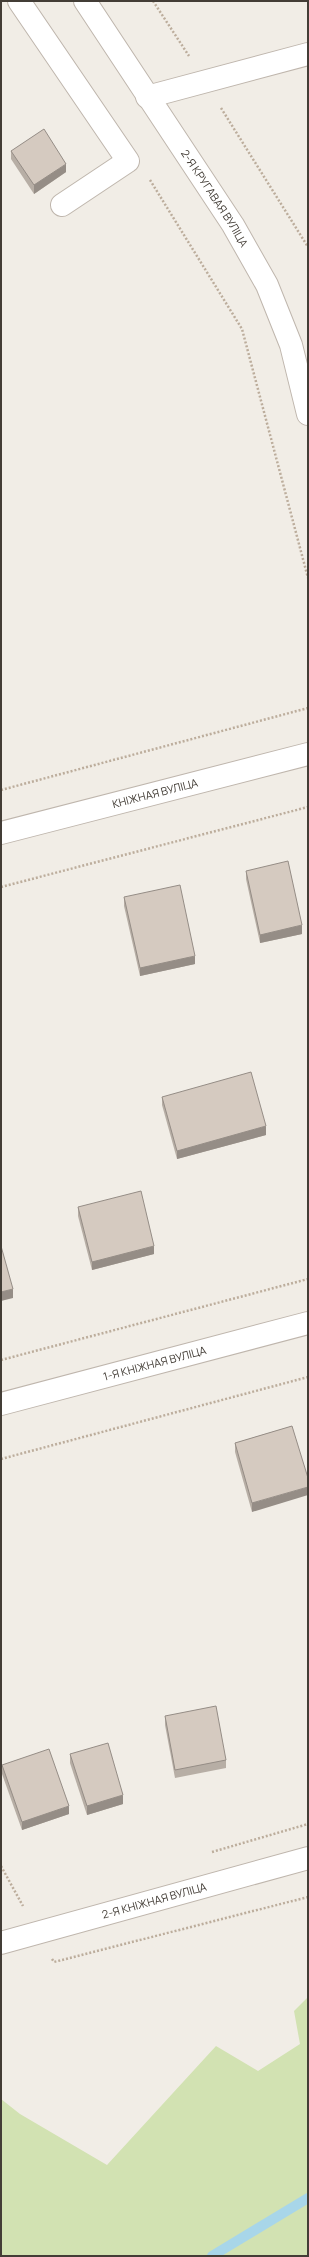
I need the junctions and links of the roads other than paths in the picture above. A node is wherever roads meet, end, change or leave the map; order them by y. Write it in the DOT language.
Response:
graph roads {
  1 [pos="19,1"];
  2 [pos="85,1"];
  3 [pos="308,54"];
  4 [pos="147,98"];
  5 [pos="62,205"];
  6 [pos="308,414"];
  7 [pos="308,754"];
  8 [pos="1,833"];
  9 [pos="308,1323"];
  10 [pos="1,1404"];
  11 [pos="308,1858"];
  12 [pos="1,1943"];
  1 -- 5 [label="street"];
  2 -- 4 [label="street, 2-Я КРУГАВАЯ ВУЛІЦА"];
  3 -- 4 [label="street"];
  4 -- 6 [label="street, 2-Я КРУГАВАЯ ВУЛІЦА"];
  7 -- 8 [label="street, КНІЖНАЯ ВУЛІЦА"];
  9 -- 10 [label="street, 1-Я КНІЖНАЯ ВУЛІЦА"];
  11 -- 12 [label="street, 2-Я КНІЖНАЯ ВУЛІЦА"];
}
